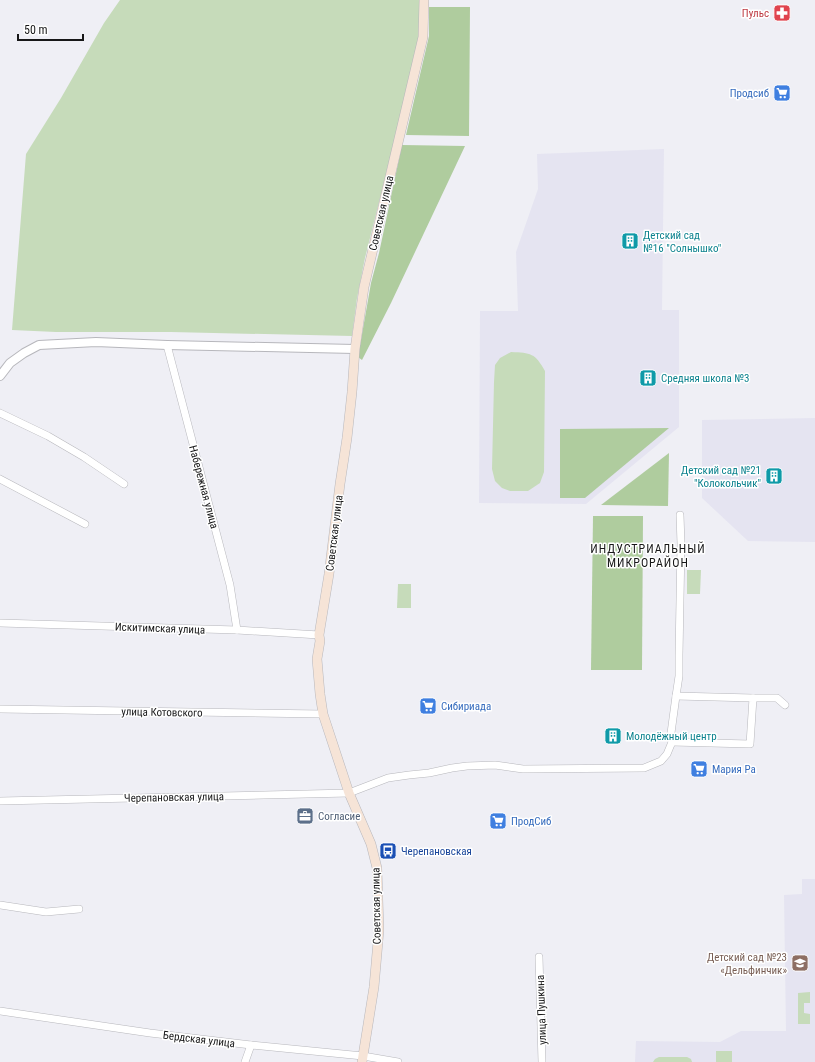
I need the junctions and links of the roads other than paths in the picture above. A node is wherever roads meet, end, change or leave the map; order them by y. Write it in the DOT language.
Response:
graph roads {
  1 [pos="424,0"];
  2 [pos="167,345"];
  3 [pos="355,349"];
  4 [pos="0,376"];
  5 [pos="0,413"];
  6 [pos="0,480"];
  7 [pos="124,484"];
  8 [pos="680,515"];
  9 [pos="85,524"];
  10 [pos="0,623"];
  11 [pos="237,630"];
  12 [pos="319,635"];
  13 [pos="676,696"];
  14 [pos="753,698"];
  15 [pos="785,705"];
  16 [pos="0,710"];
  17 [pos="323,714"];
  18 [pos="672,742"];
  19 [pos="349,793"];
  20 [pos="0,801"];
  21 [pos="0,905"];
  22 [pos="79,909"];
  23 [pos="539,957"];
  24 [pos="0,1011"];
  25 [pos="251,1045"];
  26 [pos="362,1059"];
  27 [pos="245,1062"];
  28 [pos="398,1062"];
  29 [pos="542,1062"];
  1 -- 3 [label="main road, Советская улица"];
  2 -- 3 [label="street"];
  2 -- 4 [label="street"];
  2 -- 11 [label="street, Набережная улица"];
  3 -- 12 [label="main road, Советская улица"];
  5 -- 7 [label="street"];
  6 -- 9 [label="street"];
  8 -- 13 [label="street"];
  10 -- 11 [label="street, Искитимская улица"];
  11 -- 12 [label="street, Искитимская улица"];
  12 -- 17 [label="main road, Советская улица"];
  13 -- 14 [label="street"];
  13 -- 18 [label="street"];
  14 -- 15 [label="street"];
  14 -- 18 [label="street"];
  16 -- 17 [label="street, улица Котовского"];
  17 -- 19 [label="main road, Советская улица"];
  18 -- 19 [label="street, Черепановская улица"];
  19 -- 20 [label="street, Черепановская улица"];
  19 -- 26 [label="main road, Советская улица"];
  21 -- 22 [label="street"];
  23 -- 29 [label="street, улица Пушкина"];
  24 -- 25 [label="street, Бердская улица"];
  25 -- 26 [label="street, Бердская улица"];
  25 -- 27 [label="street"];
  26 -- 28 [label="street, Бердская улица"];
}
